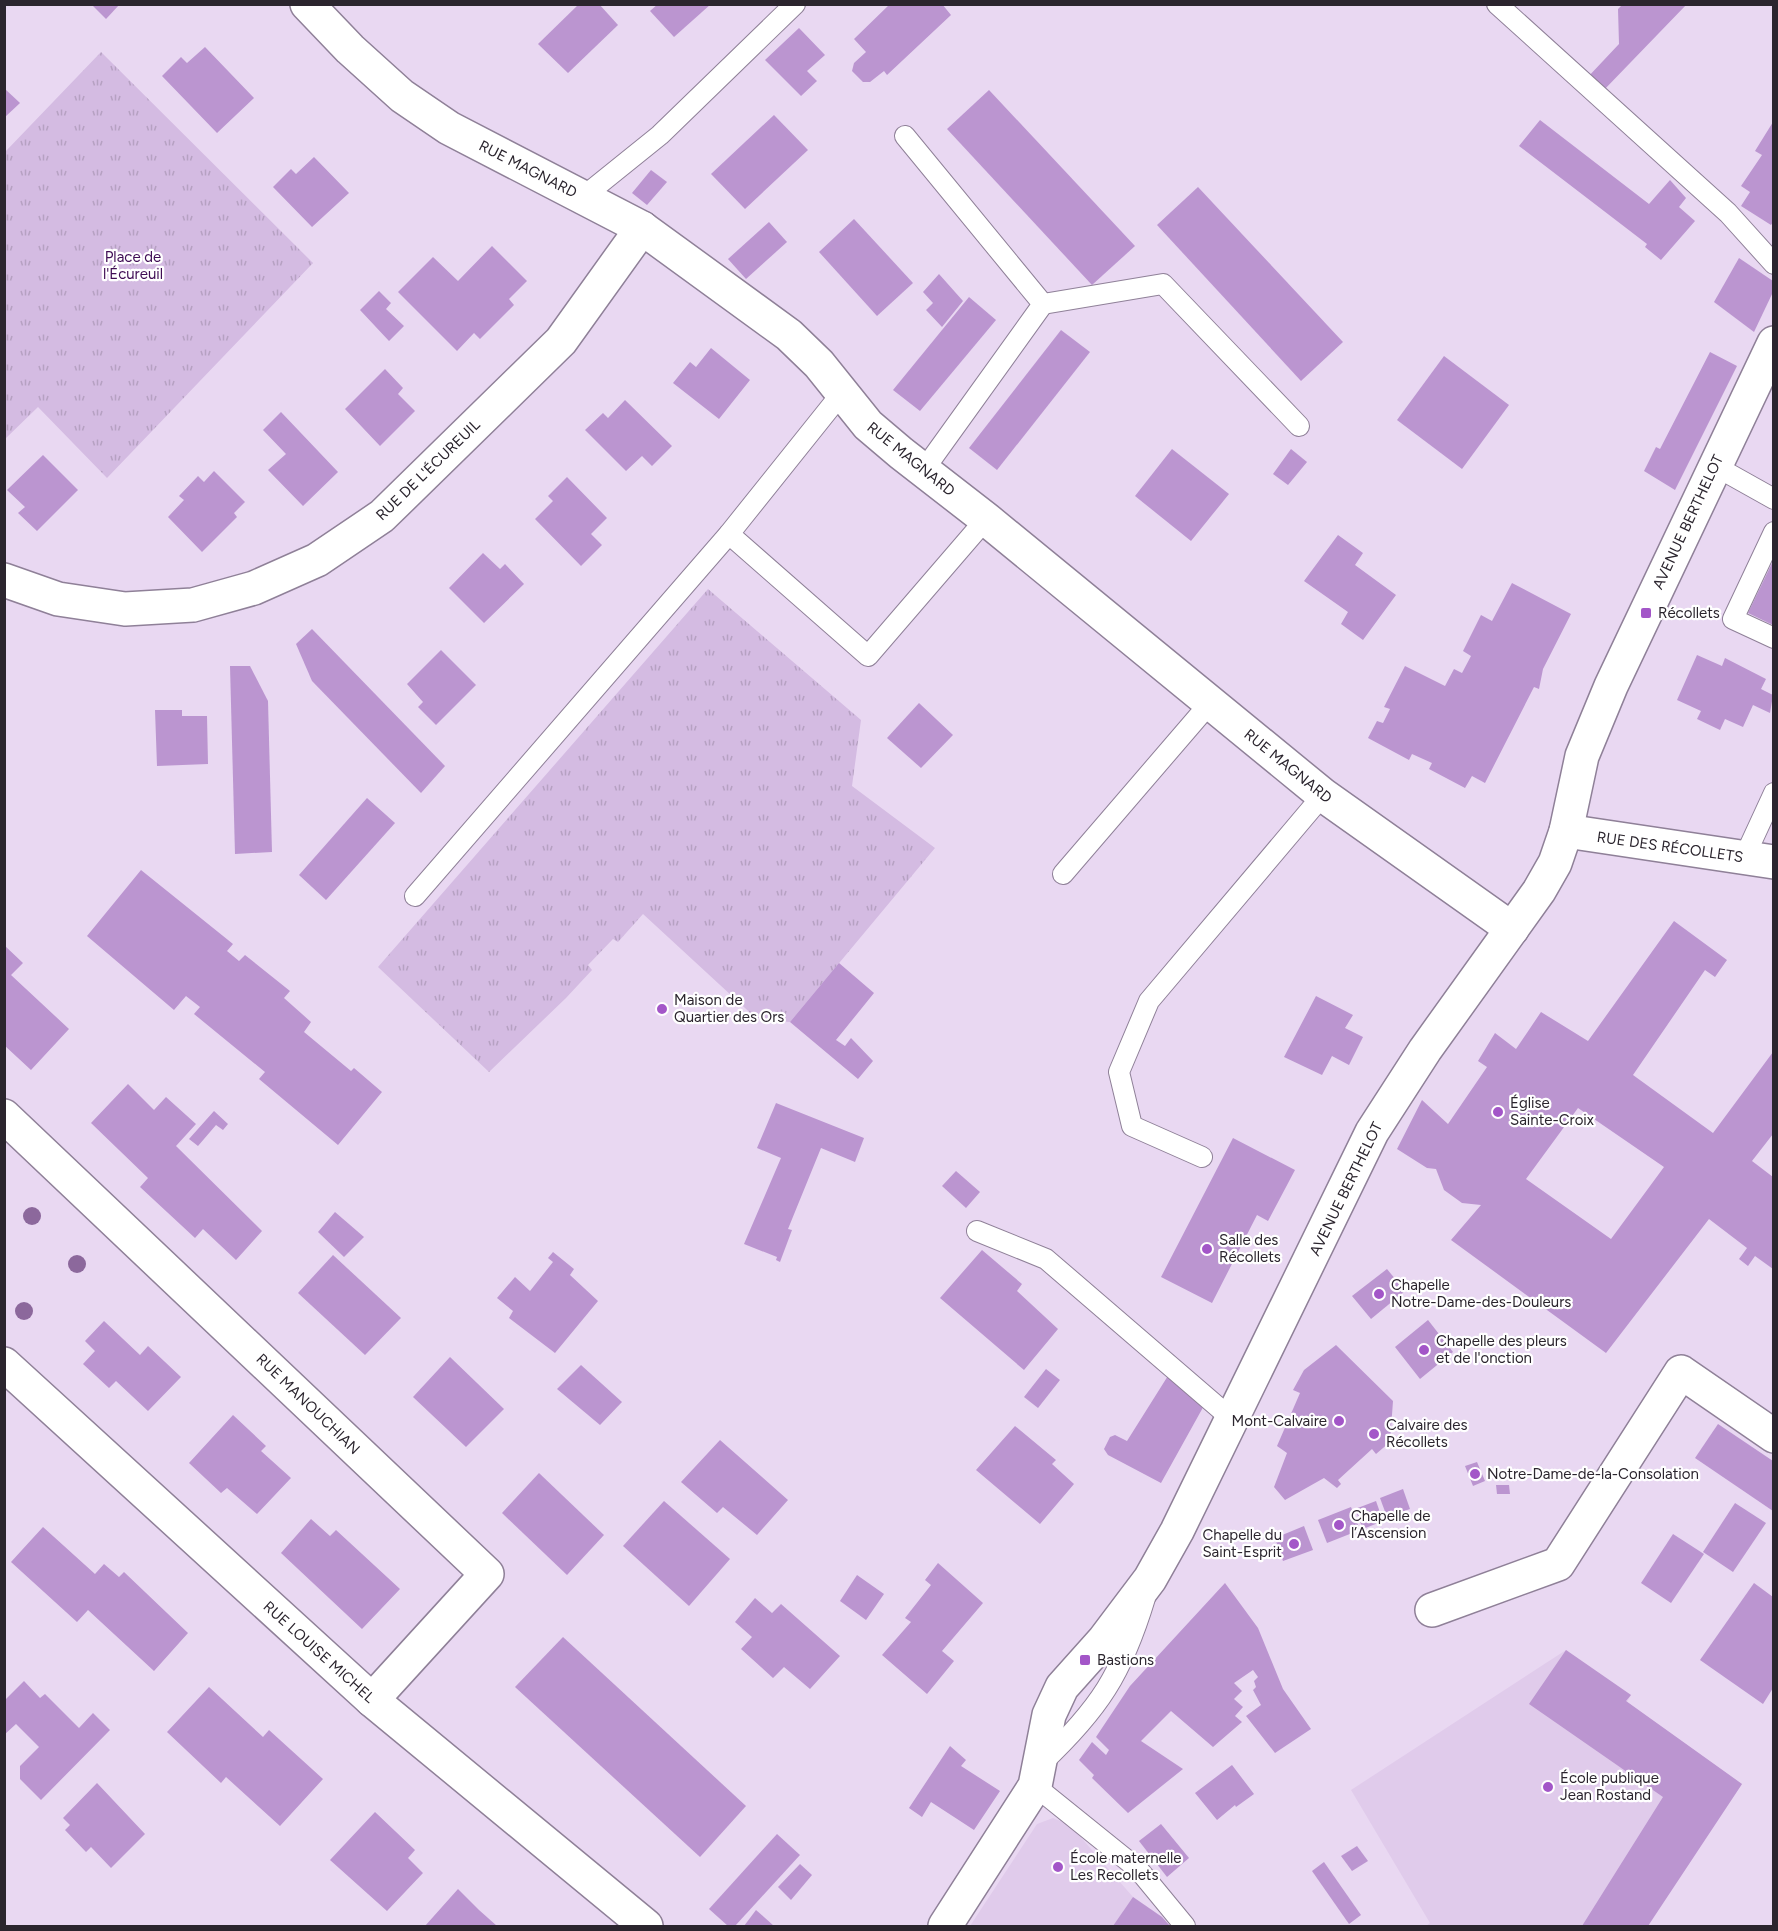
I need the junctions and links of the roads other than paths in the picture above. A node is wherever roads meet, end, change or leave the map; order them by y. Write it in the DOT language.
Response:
graph roads {
  1 [pos="307,4"];
  2 [pos="795,4"];
  3 [pos="1497,4"];
  4 [pos="905,136"];
  5 [pos="583,197"];
  6 [pos="642,228"];
  7 [pos="1773,264"];
  8 [pos="1043,304"];
  9 [pos="1773,343"];
  10 [pos="841,394"];
  11 [pos="1299,426"];
  12 [pos="1715,466"];
  13 [pos="923,471"];
  14 [pos="1773,499"];
  15 [pos="986,519"];
  16 [pos="1773,532"];
  17 [pos="729,534"];
  18 [pos="4,580"];
  19 [pos="1773,638"];
  20 [pos="1210,703"];
  21 [pos="1773,793"];
  22 [pos="1323,795"];
  23 [pos="1566,831"];
  24 [pos="1759,860"];
  25 [pos="1063,874"];
  26 [pos="415,896"];
  27 [pos="1512,930"];
  28 [pos="4,1116"];
  29 [pos="1202,1157"];
  30 [pos="977,1231"];
  31 [pos="4,1364"];
  32 [pos="1233,1419"];
  33 [pos="1773,1436"];
  34 [pos="1432,1610"];
  35 [pos="372,1700"];
  36 [pos="1037,1776"];
  37 [pos="646,1926"];
  38 [pos="945,1926"];
  39 [pos="1185,1926"];
  1 -- 5 [label="street, RUE MAGNARD"];
  2 -- 5 [label="lane"];
  3 -- 7 [label="lane"];
  4 -- 8 [label="lane"];
  5 -- 6 [label="street, RUE MAGNARD"];
  6 -- 10 [label="street, RUE MAGNARD"];
  6 -- 18 [label="street, RUE DE L'ÉCUREUIL"];
  8 -- 11 [label="lane"];
  8 -- 13 [label="lane"];
  9 -- 12 [label="street, AVENUE BERTHELOT"];
  10 -- 13 [label="street, RUE MAGNARD"];
  10 -- 17 [label="lane"];
  12 -- 14 [label="lane"];
  12 -- 23 [label="street, AVENUE BERTHELOT"];
  13 -- 15 [label="street, RUE MAGNARD"];
  15 -- 17 [label="lane"];
  15 -- 20 [label="street, RUE MAGNARD"];
  16 -- 19 [label="lane"];
  17 -- 26 [label="lane"];
  20 -- 22 [label="street, RUE MAGNARD"];
  20 -- 25 [label="lane"];
  21 -- 24 [label="lane"];
  22 -- 27 [label="street, RUE MAGNARD"];
  22 -- 29 [label="lane"];
  23 -- 24 [label="street, RUE DES RÉCOLLETS"];
  23 -- 27 [label="street, AVENUE BERTHELOT"];
  27 -- 32 [label="street, AVENUE BERTHELOT"];
  28 -- 35 [label="street, RUE MANOUCHIAN"];
  30 -- 32 [label="lane"];
  31 -- 35 [label="street, RUE LOUISE MICHEL"];
  32 -- 36 [label="street, AVENUE BERTHELOT"];
  33 -- 34 [label="street"];
  35 -- 37 [label="street, RUE LOUISE MICHEL"];
  36 -- 38 [label="street, AVENUE BERTHELOT"];
  36 -- 39 [label="lane"];
}
